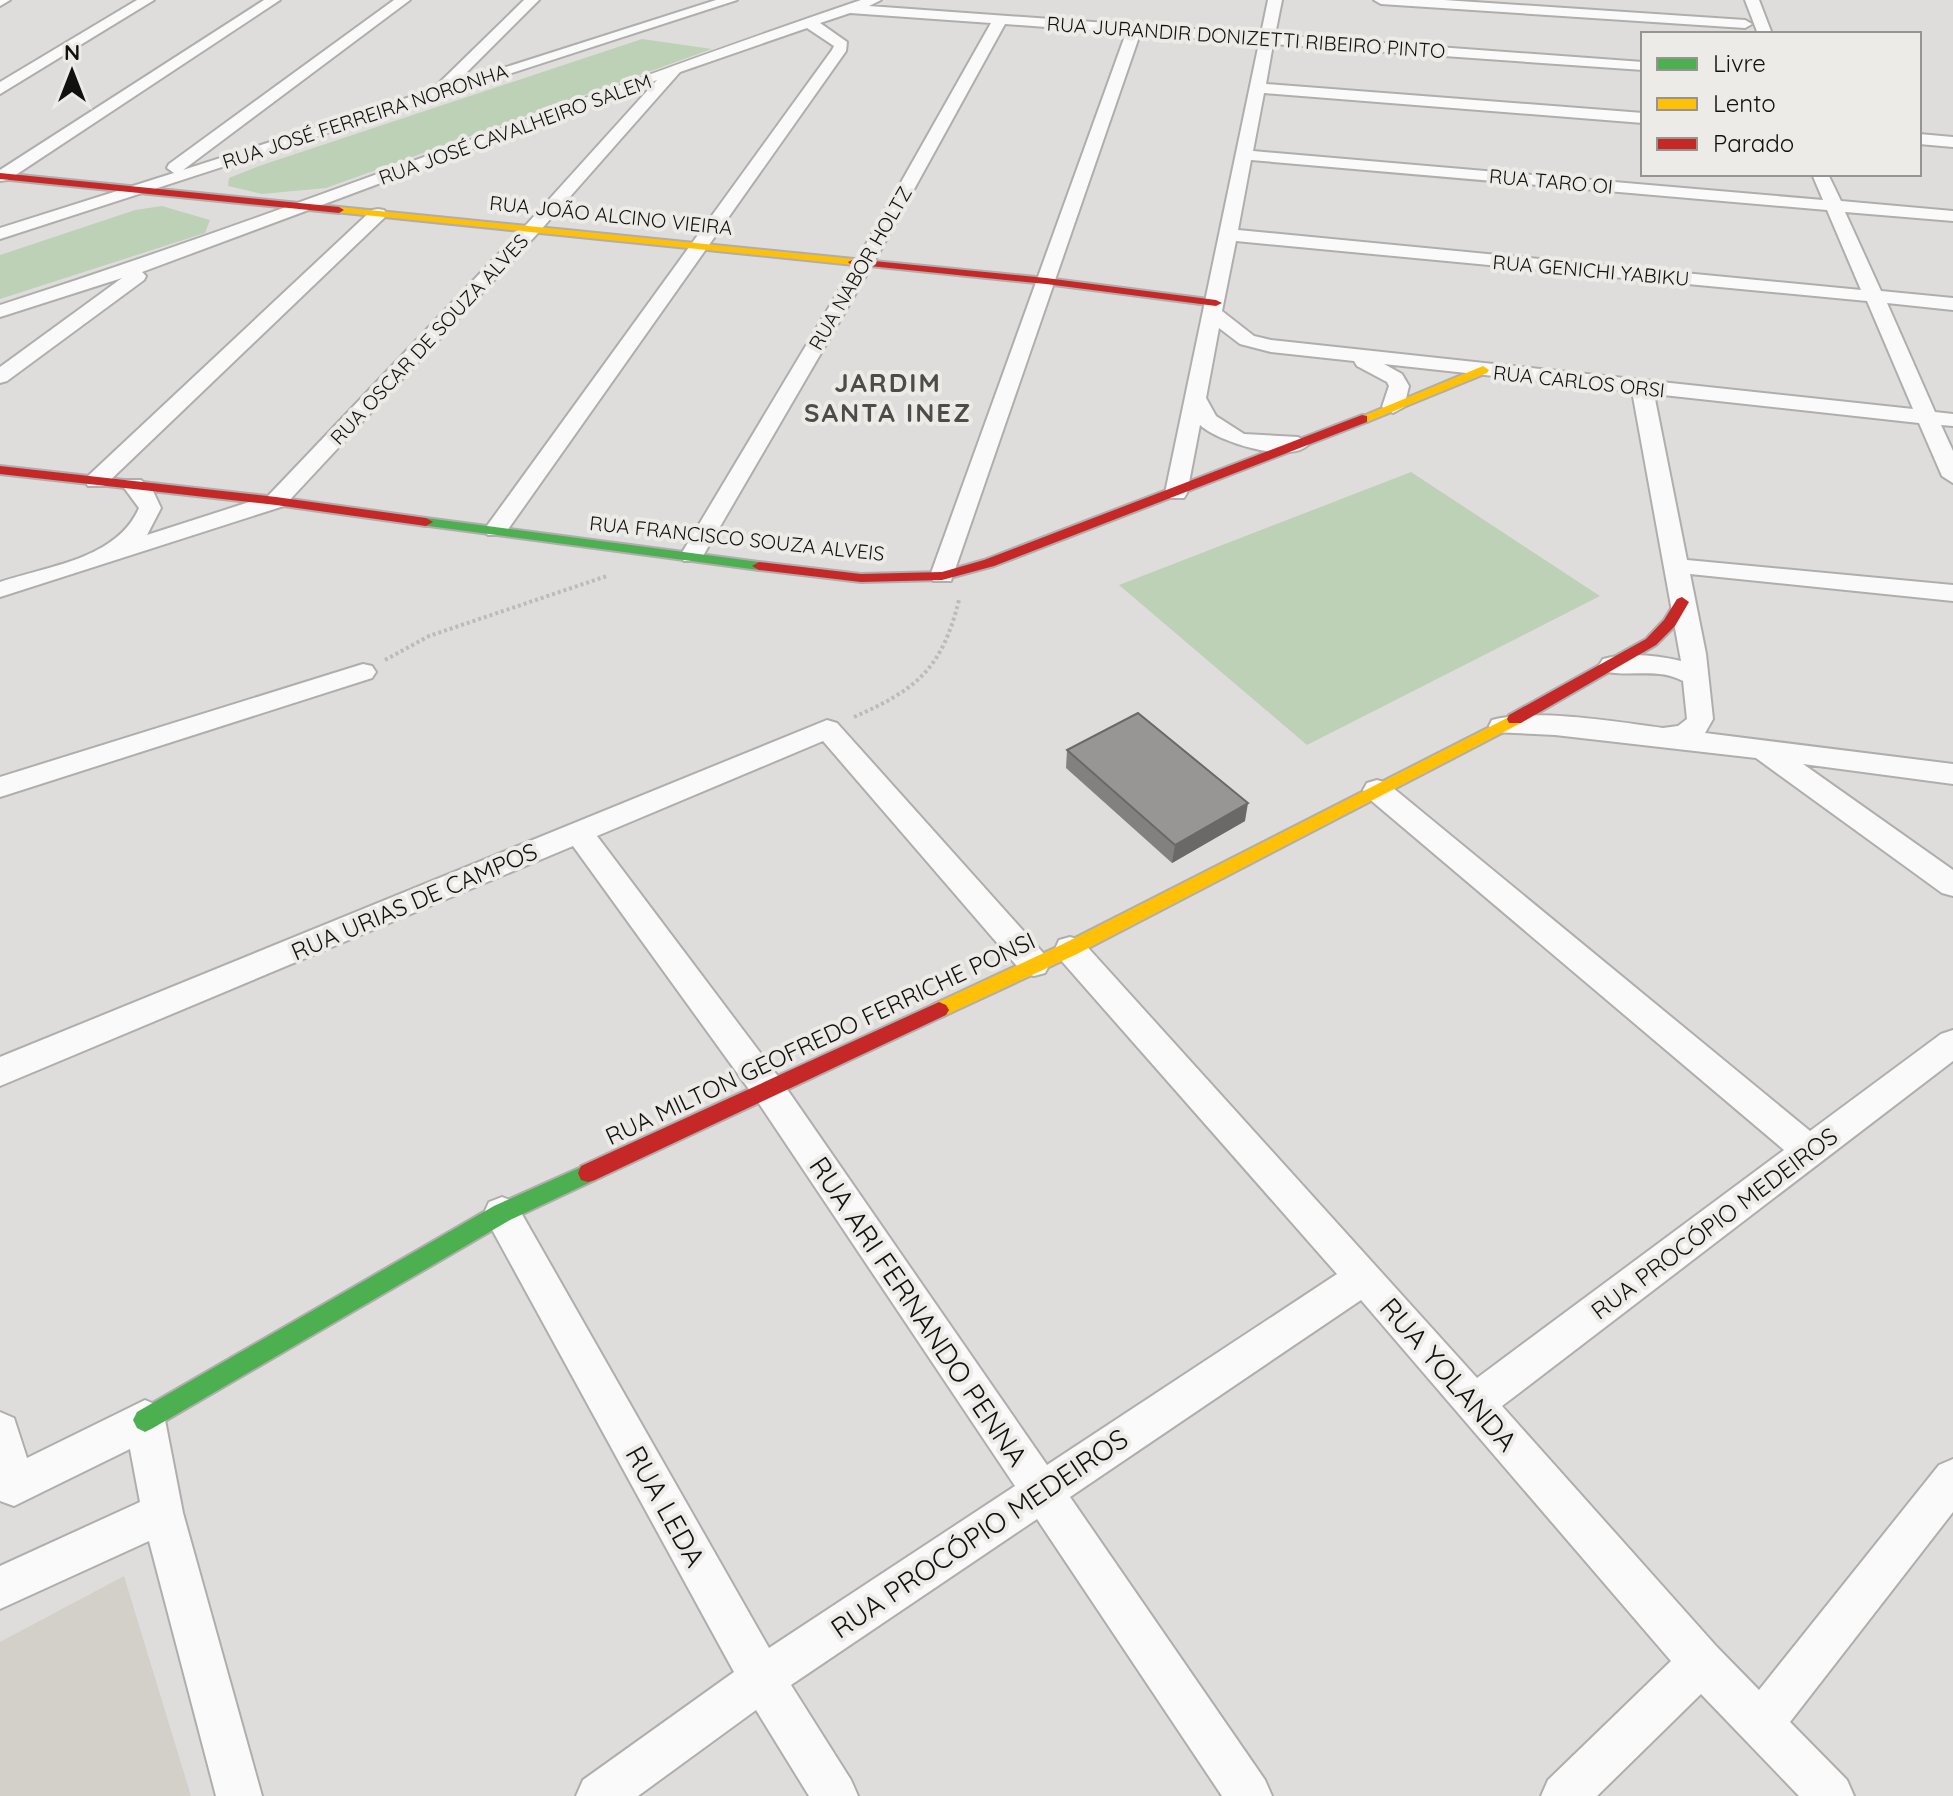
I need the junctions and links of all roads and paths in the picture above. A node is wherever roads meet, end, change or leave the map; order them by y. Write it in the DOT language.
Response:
graph roads {
  1 [pos="147,0"];
  2 [pos="273,0"];
  3 [pos="403,0"];
  4 [pos="532,0"];
  5 [pos="730,0"];
  6 [pos="874,0"];
  7 [pos="1275,0"];
  8 [pos="1381,0"];
  9 [pos="1752,0"];
  10 [pos="850,9"];
  11 [pos="1000,20"];
  12 [pos="810,23"];
  13 [pos="1745,24"];
  14 [pos="1135,29"];
  15 [pos="1764,32"];
  16 [pos="1268,39"];
  17 [pos="1641,66"];
  18 [pos="676,68"];
  19 [pos="1258,88"];
  20 [pos="0,89"];
  21 [pos="438,93"];
  22 [pos="1641,118"];
  23 [pos="1921,139"];
  24 [pos="1953,142"];
  25 [pos="1245,155"];
  26 [pos="1,176"];
  27 [pos="1821,176"];
  28 [pos="146,186"];
  29 [pos="1833,206"];
  30 [pos="306,207"];
  31 [pos="378,214"];
  32 [pos="1953,216"];
  33 [pos="532,229"];
  34 [pos="0,234"];
  35 [pos="1229,235"];
  36 [pos="700,245"];
  37 [pos="156,261"];
  38 [pos="865,262"];
  39 [pos="1046,281"];
  40 [pos="1873,296"];
  41 [pos="1953,304"];
  42 [pos="1215,308"];
  43 [pos="0,311"];
  44 [pos="1292,348"];
  45 [pos="1341,354"];
  46 [pos="1483,370"];
  47 [pos="0,377"];
  48 [pos="1642,388"];
  49 [pos="1198,389"];
  50 [pos="1393,407"];
  51 [pos="1929,418"];
  52 [pos="1953,420"];
  53 [pos="1298,444"];
  54 [pos="0,470"];
  55 [pos="1953,476"];
  56 [pos="96,481"];
  57 [pos="133,485"];
  58 [pos="1176,493"];
  59 [pos="276,501"];
  60 [pos="496,530"];
  61 [pos="666,554"];
  62 [pos="692,556"];
  63 [pos="98,558"];
  64 [pos="1677,566"];
  65 [pos="967,570"];
  66 [pos="942,576"];
  67 [pos="0,590"];
  68 [pos="1953,593"];
  69 [pos="1682,602"];
  70 [pos="1612,665"];
  71 [pos="363,672"];
  72 [pos="1696,677"];
  73 [pos="1699,706"];
  74 [pos="1524,715"];
  75 [pos="1573,728"];
  76 [pos="827,729"];
  77 [pos="1655,736"];
  78 [pos="1760,748"];
  79 [pos="1953,774"];
  80 [pos="0,787"];
  81 [pos="1377,790"];
  82 [pos="578,832"];
  83 [pos="1953,885"];
  84 [pos="1070,949"];
  85 [pos="1034,964"];
  86 [pos="1953,1043"];
  87 [pos="0,1072"];
  88 [pos="768,1089"];
  89 [pos="1810,1151"];
  90 [pos="502,1213"];
  91 [pos="1364,1277"];
  92 [pos="1475,1403"];
  93 [pos="145,1420"];
  94 [pos="0,1432"];
  95 [pos="1953,1479"];
  96 [pos="1042,1491"];
  97 [pos="7,1492"];
  98 [pos="162,1513"];
  99 [pos="0,1588"];
  100 [pos="1701,1663"];
  101 [pos="762,1679"];
  102 [pos="1761,1723"];
  103 [pos="239,1796"];
  104 [pos="599,1796"];
  105 [pos="835,1796"];
  106 [pos="1249,1796"];
  107 [pos="1564,1796"];
  108 [pos="1831,1796"];
  1 -- 20 [label="street"];
  2 -- 26 [label="street"];
  3 -- 28 [label="street"];
  4 -- 21 [label="street"];
  5 -- 21 [label="street, RUA JOSÉ FERREIRA NORONHA"];
  6 -- 10 [label="street, RUA JOSÉ CAVALHEIRO SALEM"];
  7 -- 16 [label="street"];
  8 -- 13 [label="street"];
  9 -- 15 [label="street"];
  10 -- 11 [label="street, RUA JURANDIR DONIZETTI RIBEIRO PINTO"];
  10 -- 12 [label="street, RUA JOSÉ CAVALHEIRO SALEM"];
  11 -- 14 [label="street, RUA JURANDIR DONIZETTI RIBEIRO PINTO"];
  11 -- 38 [label="street, RUA NABOR HOLTZ"];
  12 -- 18 [label="street, RUA JOSÉ CAVALHEIRO SALEM"];
  12 -- 36 [label="street"];
  14 -- 16 [label="street, RUA JURANDIR DONIZETTI RIBEIRO PINTO"];
  14 -- 39 [label="street"];
  16 -- 17 [label="street, RUA JURANDIR DONIZETTI RIBEIRO PINTO"];
  16 -- 19 [label="street"];
  18 -- 30 [label="street, RUA JOSÉ CAVALHEIRO SALEM"];
  18 -- 33 [label="street, RUA OSCAR DE SOUZA ALVES"];
  19 -- 22 [label="street"];
  19 -- 25 [label="street"];
  21 -- 28 [label="street, RUA JOSÉ FERREIRA NORONHA"];
  23 -- 24 [label="street"];
  25 -- 29 [label="street, RUA TARO OI"];
  25 -- 35 [label="street"];
  26 -- 28 [label="street, RUA JOÃO ALCINO VIEIRA"];
  27 -- 29 [label="street"];
  28 -- 30 [label="street, RUA JOÃO ALCINO VIEIRA"];
  28 -- 34 [label="street, RUA JOSÉ FERREIRA NORONHA"];
  29 -- 32 [label="street, RUA TARO OI"];
  29 -- 40 [label="street"];
  30 -- 31 [label="street, RUA JOÃO ALCINO VIEIRA"];
  30 -- 37 [label="street, RUA JOSÉ CAVALHEIRO SALEM"];
  31 -- 33 [label="street, RUA JOÃO ALCINO VIEIRA"];
  31 -- 56 [label="street"];
  33 -- 36 [label="street, RUA JOÃO ALCINO VIEIRA"];
  33 -- 59 [label="street, RUA OSCAR DE SOUZA ALVES"];
  35 -- 40 [label="street, RUA GENICHI YABIKU"];
  35 -- 42 [label="street"];
  36 -- 38 [label="street, RUA JOÃO ALCINO VIEIRA"];
  36 -- 60 [label="street"];
  37 -- 43 [label="street, RUA JOSÉ CAVALHEIRO SALEM"];
  37 -- 47 [label="street, RUA JOSÉ CAVALHEIRO SALEM"];
  38 -- 39 [label="street, RUA JOÃO ALCINO VIEIRA"];
  38 -- 62 [label="street, RUA NABOR HOLTZ"];
  39 -- 42 [label="street, RUA JOÃO ALCINO VIEIRA"];
  39 -- 66 [label="street"];
  40 -- 41 [label="street, RUA GENICHI YABIKU"];
  40 -- 51 [label="street"];
  42 -- 44 [label="street, RUA CARLOS ORSI"];
  42 -- 49 [label="street"];
  44 -- 45 [label="street, RUA CARLOS ORSI"];
  44 -- 49 [label="street"];
  45 -- 46 [label="street, RUA CARLOS ORSI"];
  45 -- 50 [label="street"];
  46 -- 48 [label="street, RUA CARLOS ORSI"];
  46 -- 50 [label="street, RUA FRANCISCO SOUZA ALVEIS"];
  48 -- 51 [label="street, RUA CARLOS ORSI"];
  48 -- 64 [label="street"];
  49 -- 53 [label="street"];
  49 -- 58 [label="street"];
  50 -- 53 [label="street, RUA FRANCISCO SOUZA ALVEIS"];
  51 -- 52 [label="street, RUA CARLOS ORSI"];
  51 -- 55 [label="street"];
  53 -- 58 [label="street, RUA FRANCISCO SOUZA ALVEIS"];
  54 -- 56 [label="street, RUA FRANCISCO SOUZA ALVEIS"];
  56 -- 57 [label="street, RUA FRANCISCO SOUZA ALVEIS"];
  57 -- 59 [label="street, RUA FRANCISCO SOUZA ALVEIS"];
  57 -- 63 [label="street"];
  58 -- 65 [label="street, RUA FRANCISCO SOUZA ALVEIS"];
  59 -- 60 [label="street, RUA FRANCISCO SOUZA ALVEIS"];
  59 -- 63 [label="street"];
  60 -- 61 [label="street, RUA FRANCISCO SOUZA ALVEIS"];
  61 -- 62 [label="street, RUA FRANCISCO SOUZA ALVEIS"];
  61 -- 71 [label="path"];
  62 -- 66 [label="street, RUA FRANCISCO SOUZA ALVEIS"];
  63 -- 67 [label="street"];
  64 -- 68 [label="street"];
  64 -- 69 [label="street"];
  65 -- 66 [label="street, RUA FRANCISCO SOUZA ALVEIS"];
  65 -- 76 [label="path"];
  69 -- 70 [label="street, RUA MILTON GEOFREDO FERRICHE PONSI"];
  69 -- 72 [label="street"];
  70 -- 72 [label="street"];
  70 -- 74 [label="street, RUA MILTON GEOFREDO FERRICHE PONSI"];
  71 -- 80 [label="street"];
  72 -- 73 [label="street"];
  73 -- 77 [label="street"];
  73 -- 78 [label="street"];
  74 -- 75 [label="street"];
  74 -- 75 [label="street"];
  74 -- 81 [label="street, RUA MILTON GEOFREDO FERRICHE PONSI"];
  75 -- 77 [label="street"];
  76 -- 82 [label="street, RUA URIAS DE CAMPOS"];
  76 -- 85 [label="street"];
  77 -- 78 [label="street"];
  78 -- 79 [label="street"];
  78 -- 83 [label="street"];
  81 -- 84 [label="street, RUA MILTON GEOFREDO FERRICHE PONSI"];
  81 -- 89 [label="street"];
  82 -- 87 [label="street, RUA URIAS DE CAMPOS"];
  82 -- 88 [label="street, RUA ARI FERNANDO PENNA"];
  84 -- 85 [label="street, RUA MILTON GEOFREDO FERRICHE PONSI"];
  84 -- 91 [label="street, RUA YOLANDA"];
  85 -- 88 [label="street, RUA MILTON GEOFREDO FERRICHE PONSI"];
  86 -- 89 [label="street, RUA PROCÓPIO MEDEIROS"];
  88 -- 90 [label="street, RUA MILTON GEOFREDO FERRICHE PONSI"];
  88 -- 96 [label="street, RUA ARI FERNANDO PENNA"];
  89 -- 92 [label="street, RUA PROCÓPIO MEDEIROS"];
  90 -- 93 [label="street, RUA MILTON GEOFREDO FERRICHE PONSI"];
  90 -- 101 [label="street, RUA LEDA"];
  91 -- 92 [label="street, RUA YOLANDA"];
  91 -- 96 [label="street, RUA PROCÓPIO MEDEIROS"];
  92 -- 100 [label="street, RUA YOLANDA"];
  93 -- 97 [label="street"];
  93 -- 98 [label="street"];
  94 -- 97 [label="street"];
  95 -- 102 [label="street"];
  96 -- 101 [label="street, RUA PROCÓPIO MEDEIROS"];
  96 -- 106 [label="street, RUA ARI FERNANDO PENNA"];
  98 -- 99 [label="street"];
  98 -- 103 [label="street"];
  100 -- 102 [label="street, RUA YOLANDA"];
  100 -- 107 [label="street"];
  101 -- 104 [label="street, RUA PROCÓPIO MEDEIROS"];
  101 -- 105 [label="street, RUA LEDA"];
  102 -- 108 [label="street, RUA YOLANDA"];
}
